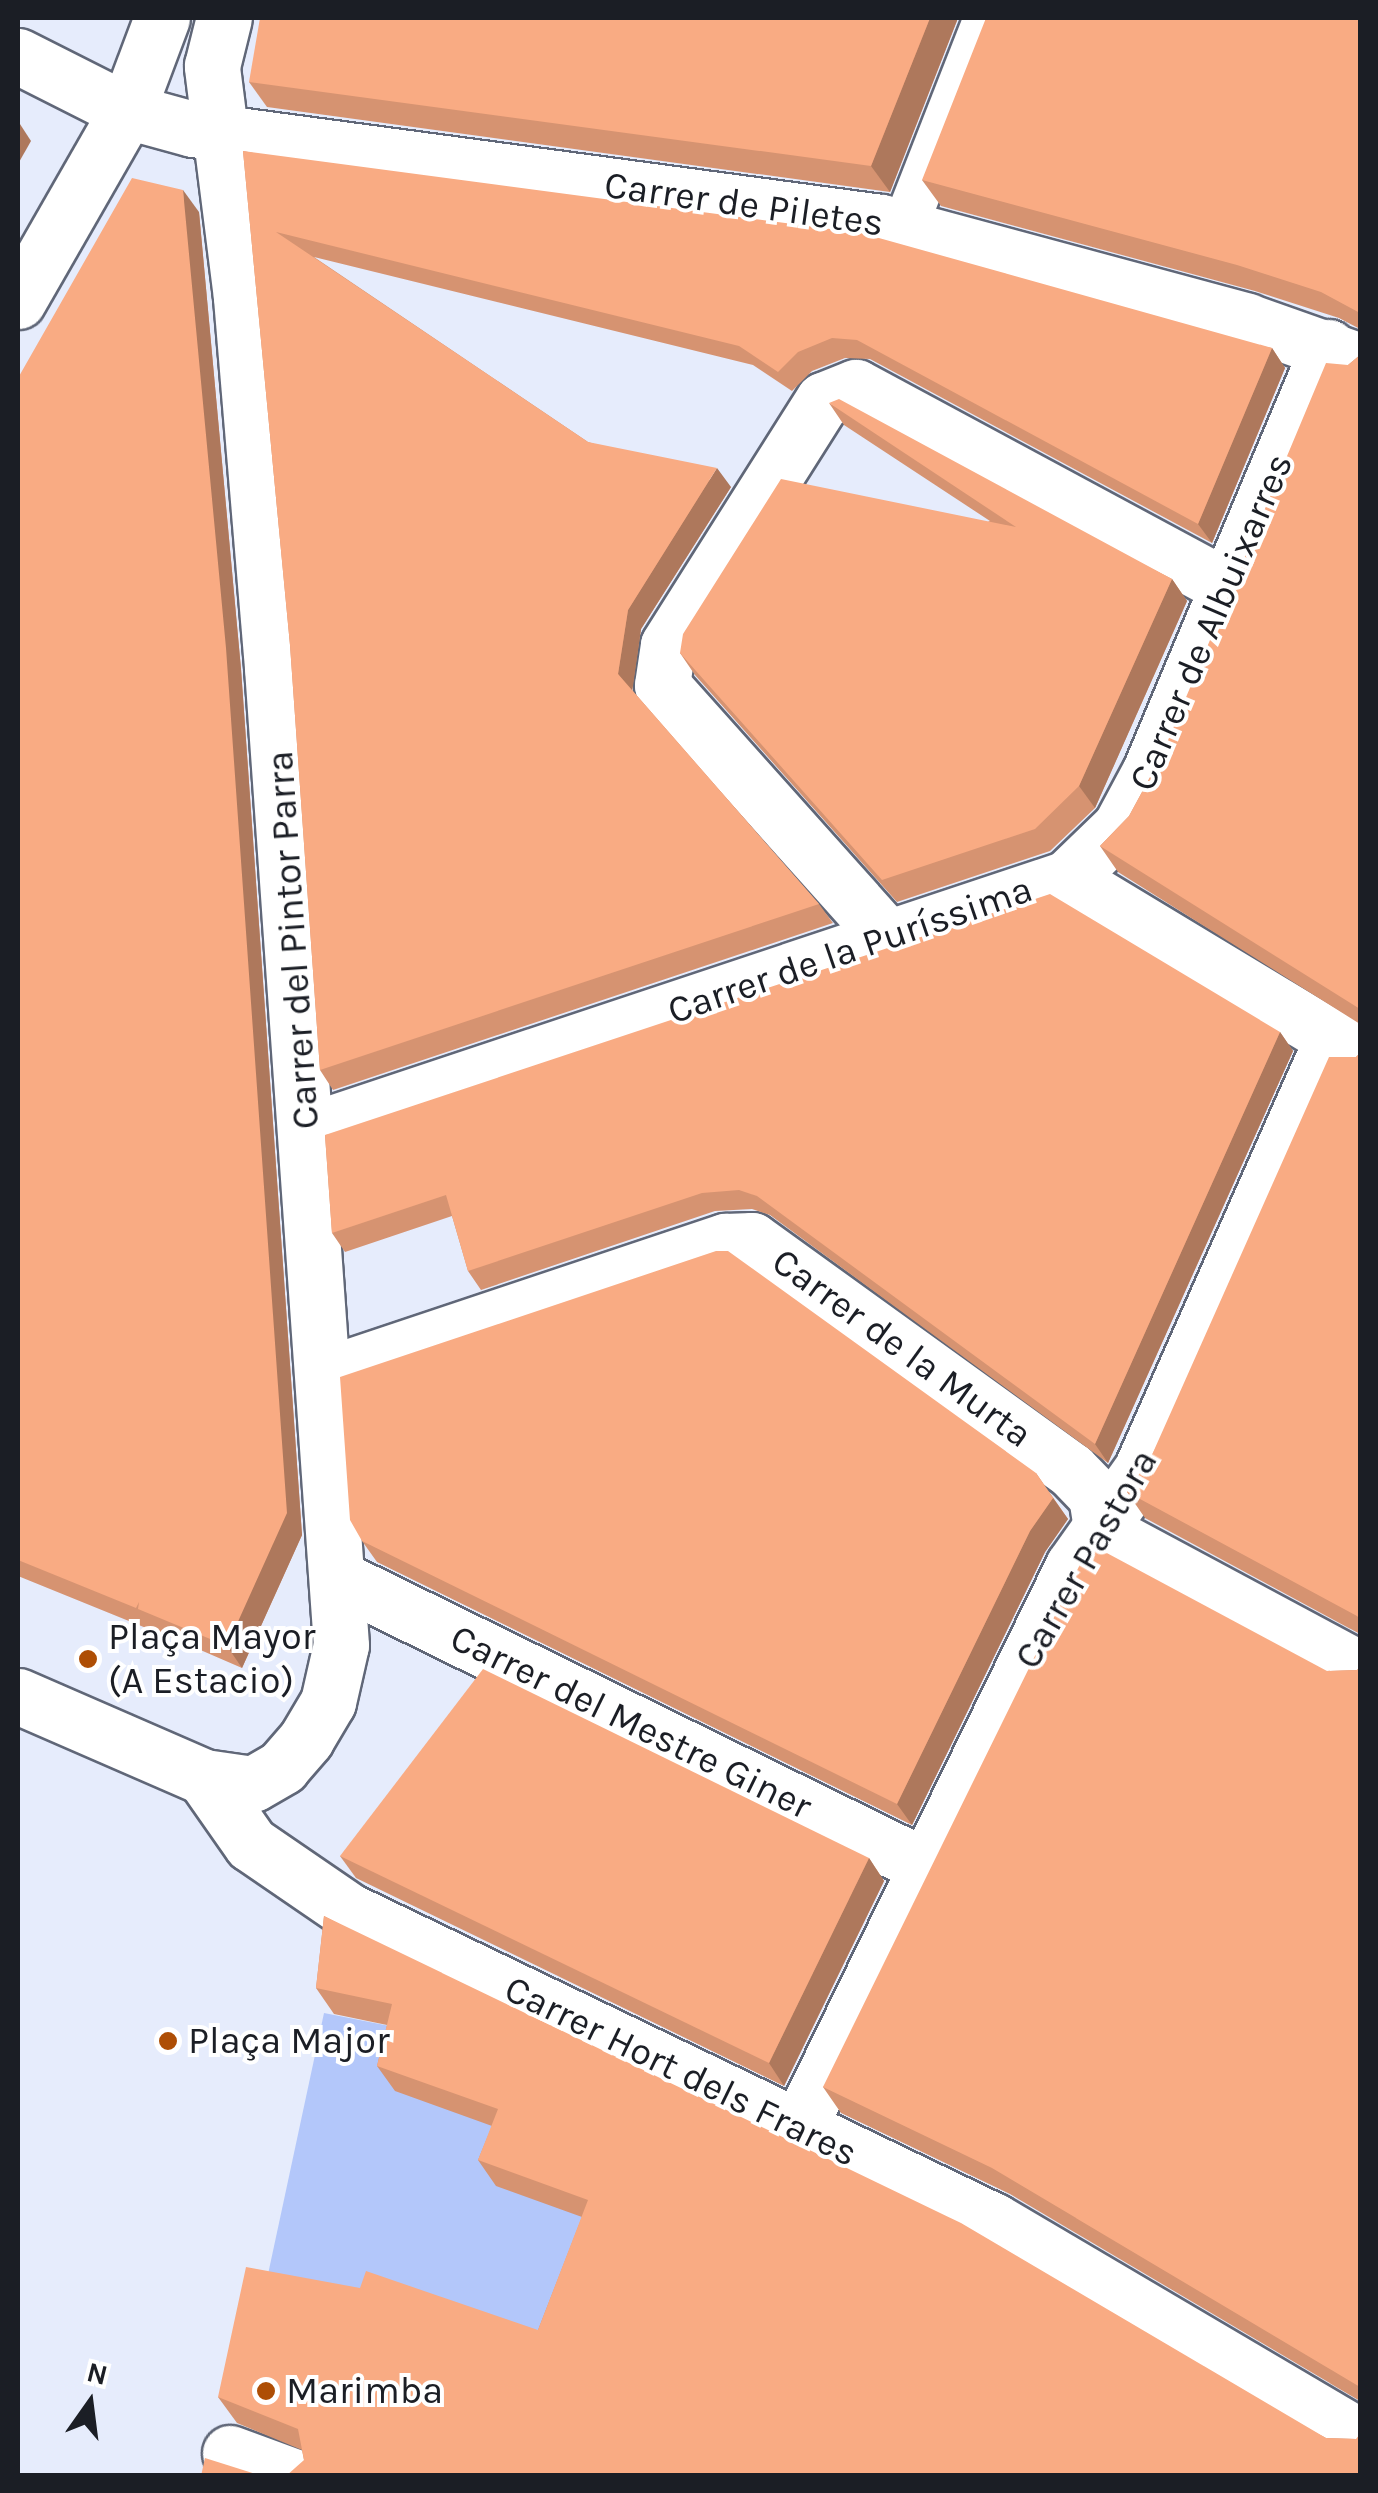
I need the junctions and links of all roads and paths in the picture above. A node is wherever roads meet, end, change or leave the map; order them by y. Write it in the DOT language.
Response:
graph roads {
  1 [pos="162,18"];
  2 [pos="224,18"];
  3 [pos="986,18"];
  4 [pos="18,56"];
  5 [pos="127,112"];
  6 [pos="224,136"];
  7 [pos="904,227"];
  8 [pos="18,301"];
  9 [pos="1349,349"];
  10 [pos="1227,587"];
  11 [pos="1066,878"];
  12 [pos="888,938"];
  13 [pos="1346,1047"];
  14 [pos="308,1131"];
  15 [pos="327,1374"];
  16 [pos="1101,1527"];
  17 [pos="338,1578"];
  18 [pos="1360,1669"];
  19 [pos="18,1696"];
  20 [pos="204,1777"];
  21 [pos="925,1866"];
  22 [pos="799,2127"];
  23 [pos="1360,2437"];
  24 [pos="230,2453"];
  25 [pos="293,2476"];
  1 -- 5 [label="street"];
  2 -- 6 [label="street, Carrer del Pintor Parra"];
  3 -- 7 [label="lane"];
  4 -- 5 [label="street, Carrer de Piletes"];
  5 -- 6 [label="street, Carrer de Piletes"];
  5 -- 8 [label="street"];
  6 -- 7 [label="street, Carrer de Piletes"];
  6 -- 14 [label="street, Carrer del Pintor Parra"];
  7 -- 9 [label="street, Carrer de Piletes"];
  9 -- 10 [label="street, Carrer de Albuixarres"];
  10 -- 11 [label="street, Carrer de Albuixarres"];
  10 -- 12 [label="street"];
  11 -- 12 [label="street, Carrer de la Puríssima"];
  11 -- 13 [label="street, Carrer de la Puríssima"];
  12 -- 14 [label="street, Carrer de la Puríssima"];
  13 -- 16 [label="street, Carrer Pastora"];
  14 -- 15 [label="street, Carrer del Pintor Parra"];
  15 -- 16 [label="street, Carrer de la Murta"];
  15 -- 17 [label="street, Carrer del Pintor Parra"];
  16 -- 18 [label="street"];
  16 -- 21 [label="street, Carrer Pastora"];
  17 -- 20 [label="street, Carrer del Pintor Parra"];
  17 -- 21 [label="street, Carrer del Mestre Giner"];
  19 -- 20 [label="street"];
  20 -- 22 [label="street, Carrer Hort dels Frares"];
  21 -- 22 [label="street, Carrer Pastora"];
  22 -- 23 [label="street, Carrer Hort dels Frares"];
  24 -- 25 [label="street"];
}
